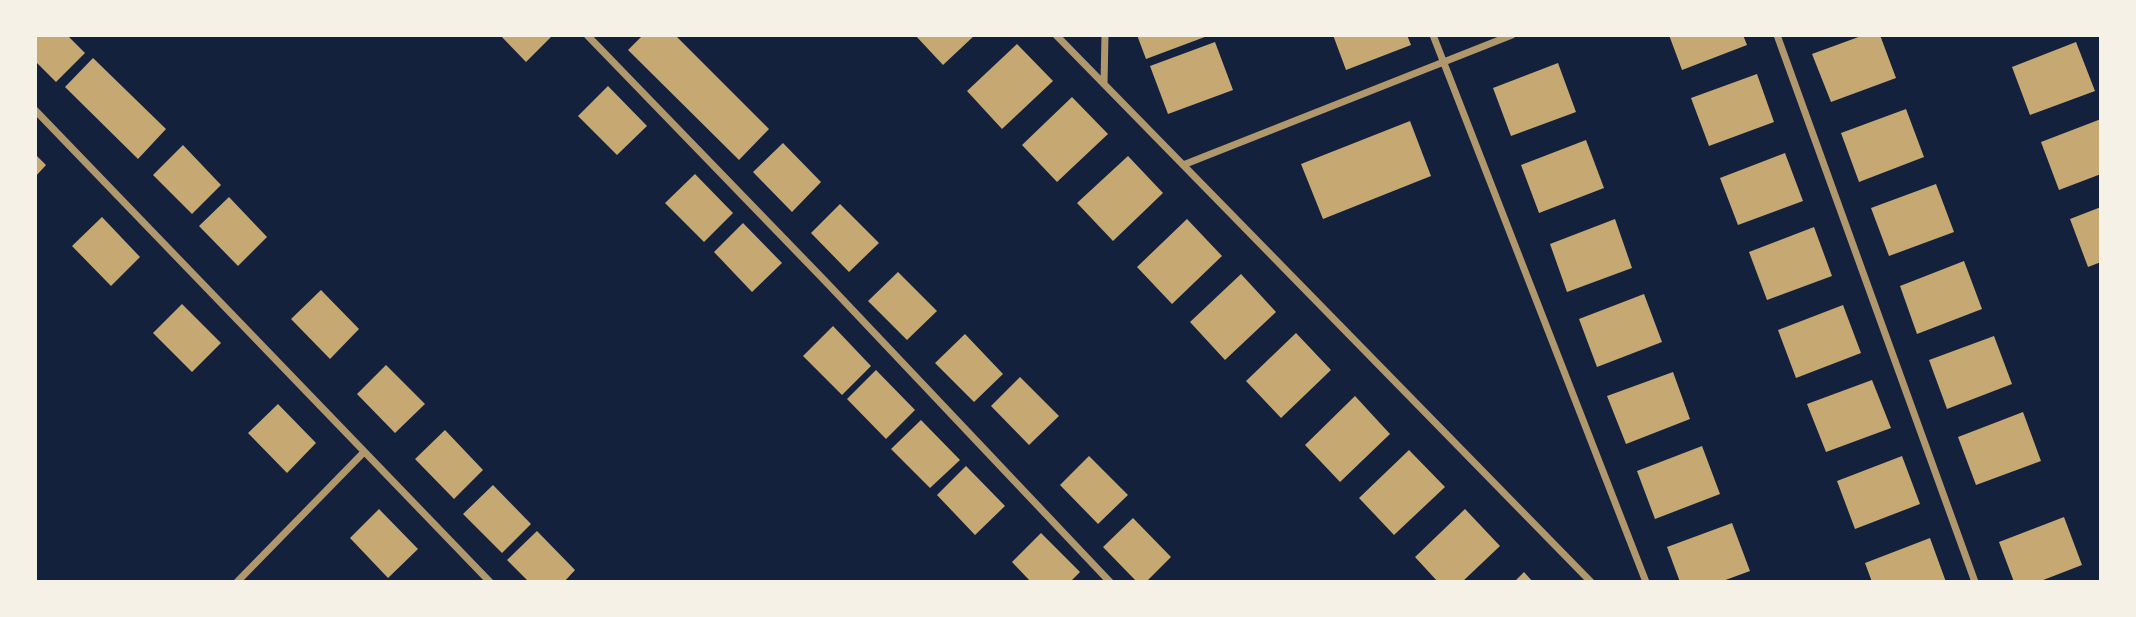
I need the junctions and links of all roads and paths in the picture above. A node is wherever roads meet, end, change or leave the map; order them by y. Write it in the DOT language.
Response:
graph roads {
  1 [pos="587,35"];
  2 [pos="1056,35"];
  3 [pos="1105,35"];
  4 [pos="1433,35"];
  5 [pos="1512,35"];
  6 [pos="1777,35"];
  7 [pos="1443,61"];
  8 [pos="1104,84"];
  9 [pos="35,110"];
  10 [pos="1183,165"];
  11 [pos="364,452"];
  12 [pos="237,582"];
  13 [pos="490,582"];
  14 [pos="1110,582"];
  15 [pos="1591,582"];
  16 [pos="1646,582"];
  17 [pos="1975,582"];
  1 -- 14 [label="street"];
  2 -- 8 [label="street"];
  3 -- 8 [label="street"];
  4 -- 7 [label="street"];
  5 -- 7 [label="street"];
  6 -- 17 [label="street"];
  7 -- 10 [label="street"];
  7 -- 16 [label="street"];
  8 -- 10 [label="street"];
  9 -- 11 [label="street"];
  10 -- 15 [label="street"];
  11 -- 12 [label="street"];
  11 -- 13 [label="street"];
}
